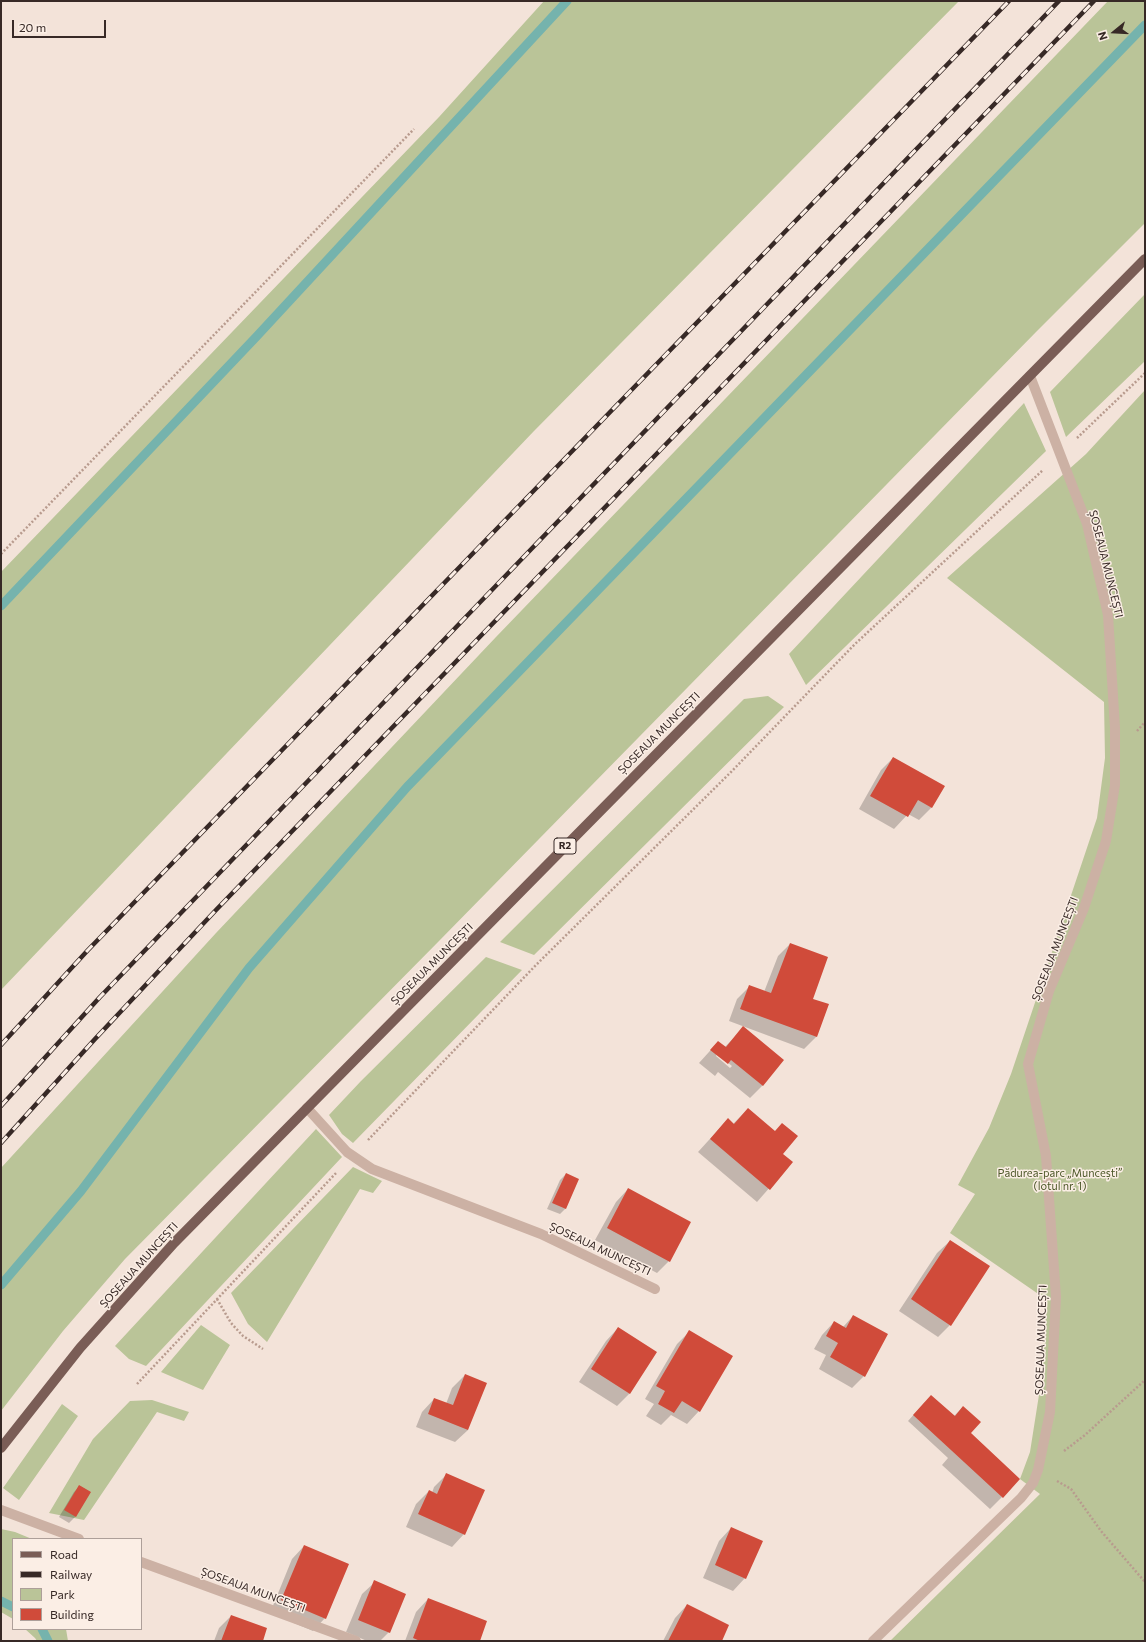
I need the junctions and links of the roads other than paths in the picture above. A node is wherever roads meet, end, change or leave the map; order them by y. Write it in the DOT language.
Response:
graph roads {
  1 [pos="1145,259"];
  2 [pos="1030,376"];
  3 [pos="306,1108"];
  4 [pos="655,1289"];
  5 [pos="1,1448"];
  6 [pos="1,1510"];
  7 [pos="76,1538"];
  8 [pos="142,1562"];
  9 [pos="356,1641"];
  10 [pos="873,1641"];
  1 -- 2 [label="main road, ȘOSEAUA MUNCEȘTI / R2"];
  2 -- 3 [label="main road, ȘOSEAUA MUNCEȘTI / R2"];
  2 -- 10 [label="lane, ȘOSEAUA MUNCEȘTI"];
  3 -- 4 [label="lane, ȘOSEAUA MUNCEȘTI"];
  3 -- 5 [label="main road, ȘOSEAUA MUNCEȘTI / R2"];
  6 -- 7 [label="lane"];
  8 -- 9 [label="lane, ȘOSEAUA MUNCEȘTI"];
}
